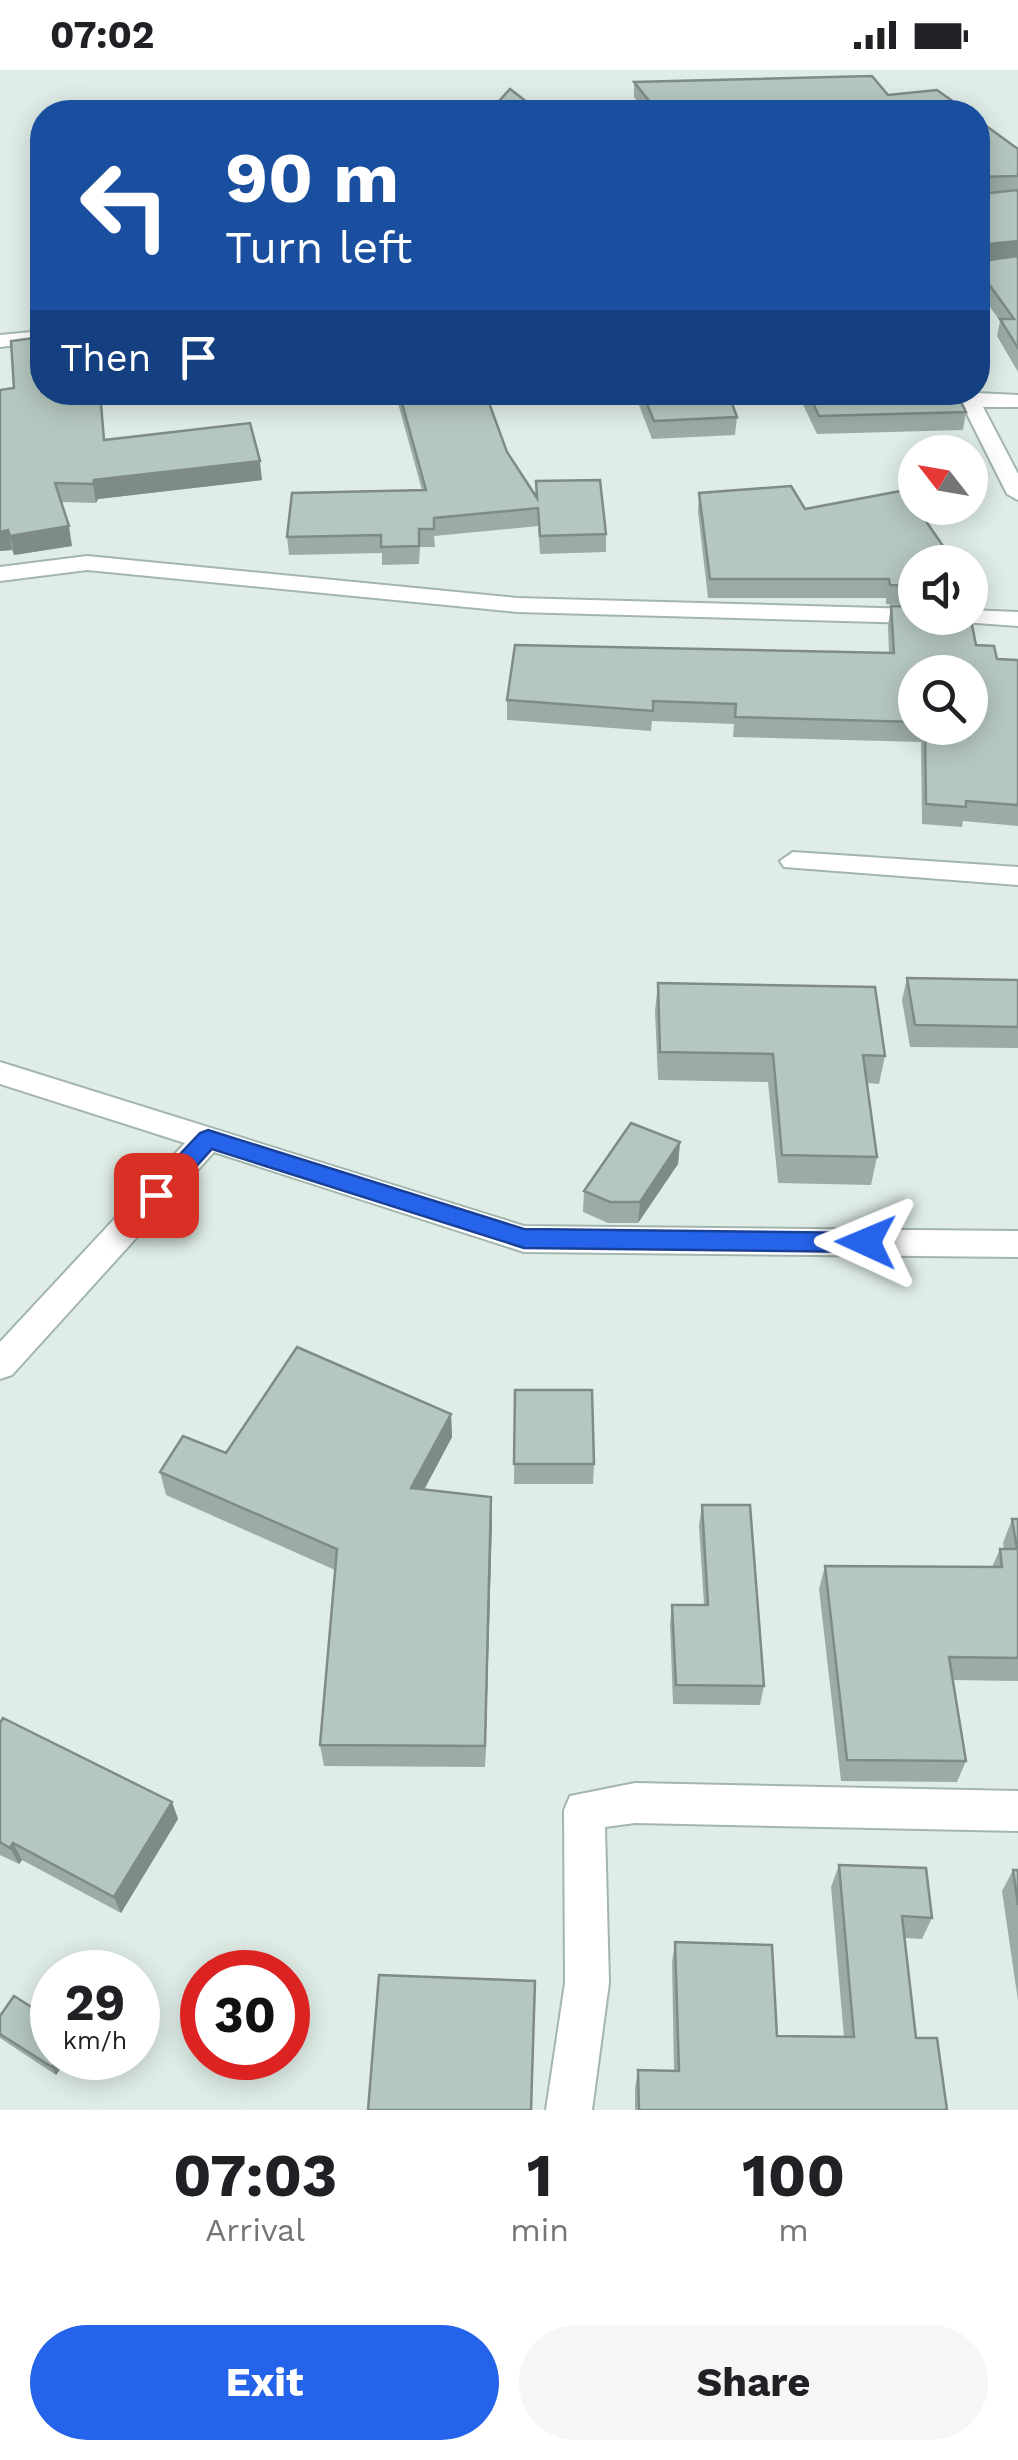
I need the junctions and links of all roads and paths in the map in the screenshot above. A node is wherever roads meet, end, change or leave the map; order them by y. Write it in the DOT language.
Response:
graph roads {
  1 [pos="30,338"];
  2 [pos="0,341"];
  3 [pos="990,399"];
  4 [pos="1018,401"];
  5 [pos="972,405"];
  6 [pos="1018,494"];
  7 [pos="0,574"];
  8 [pos="898,616"];
  9 [pos="988,618"];
  10 [pos="1018,619"];
  11 [pos="792,861"];
  12 [pos="1018,876"];
  13 [pos="4,1079"];
  14 [pos="208,1139"];
  15 [pos="1018,1244"];
  16 [pos="0,1365"];
  17 [pos="1018,1811"];
  18 [pos="569,2110"];
  1 -- 2 [label="street"];
  3 -- 4 [label="street"];
  5 -- 6 [label="street"];
  7 -- 8 [label="street"];
  9 -- 10 [label="street"];
  11 -- 12 [label="street"];
  13 -- 14 [label="street"];
  14 -- 15 [label="street"];
  14 -- 16 [label="street"];
  17 -- 18 [label="street"];
}
